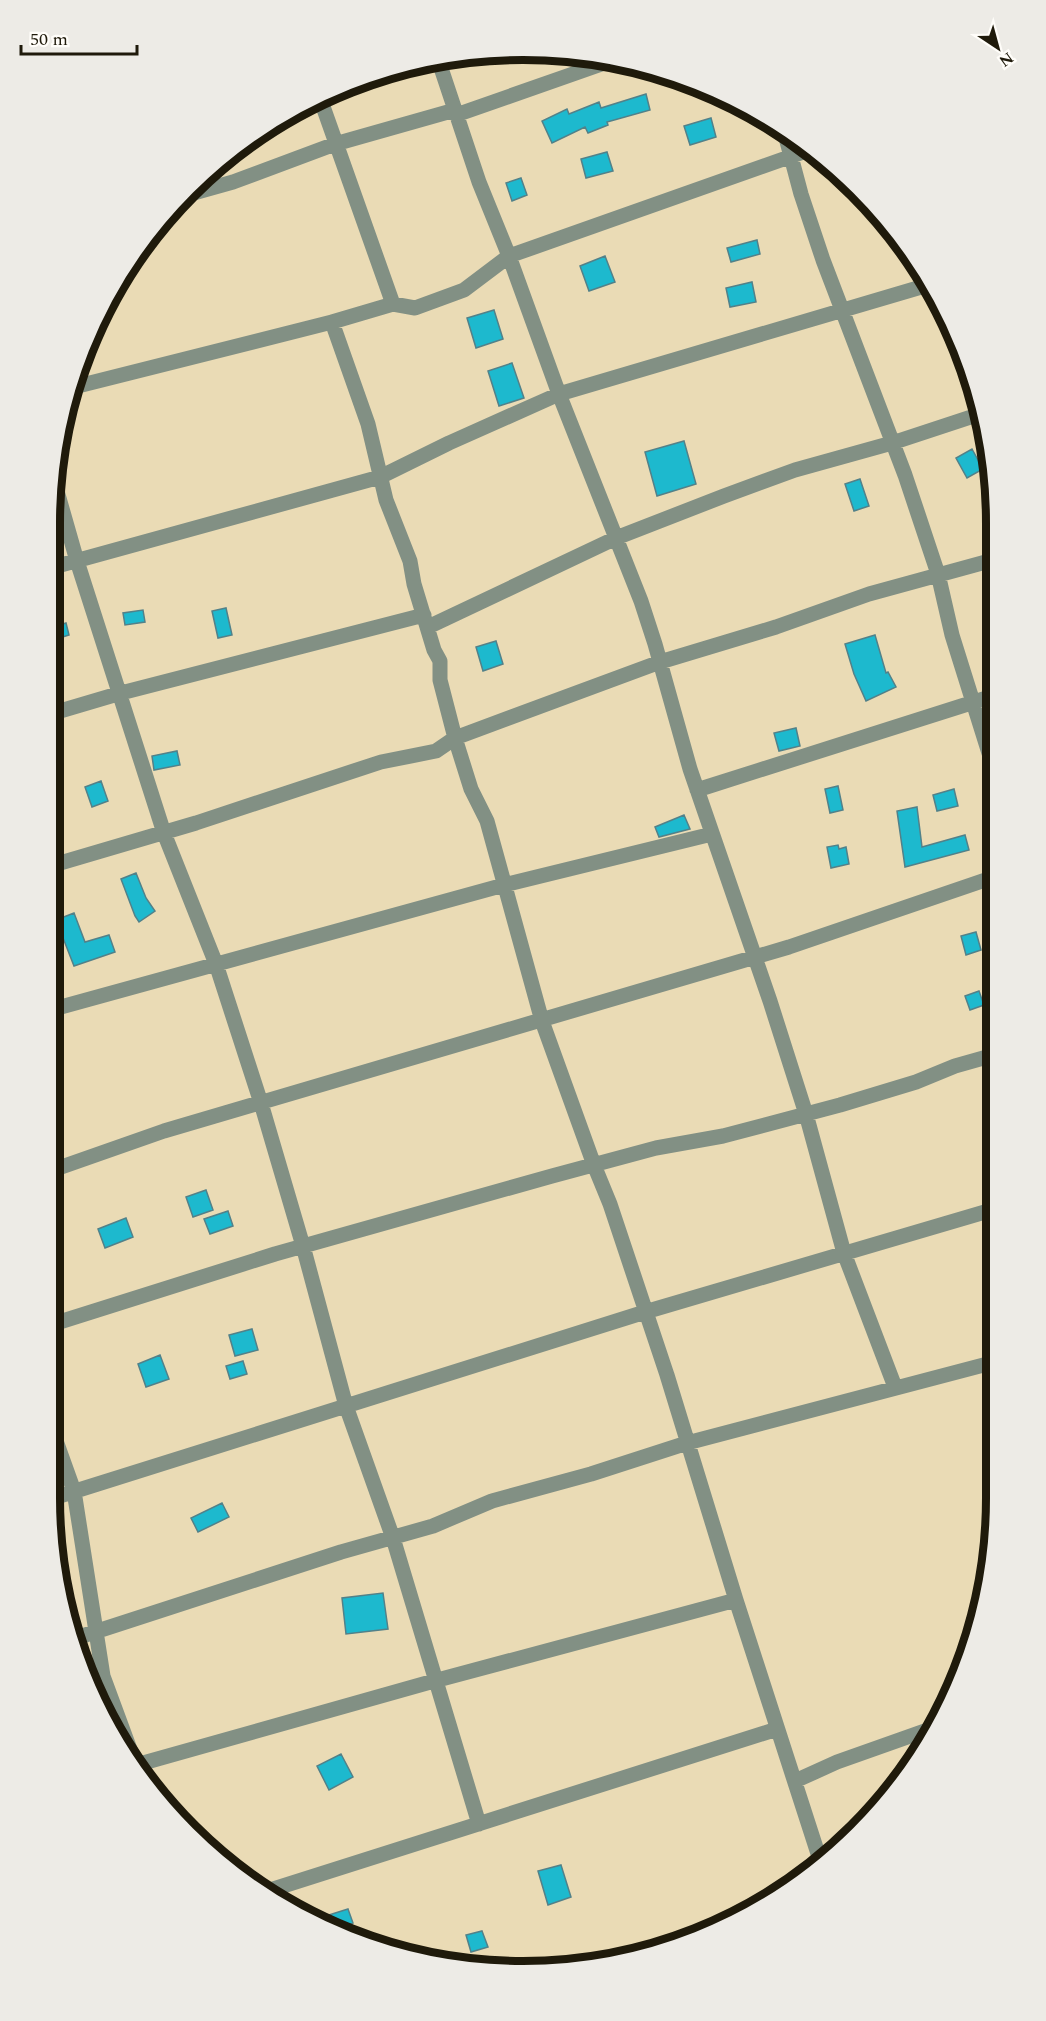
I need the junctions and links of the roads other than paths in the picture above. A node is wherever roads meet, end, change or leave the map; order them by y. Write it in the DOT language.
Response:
graph roads {
  1 [pos="595,66"];
  2 [pos="441,68"];
  3 [pos="323,106"];
  4 [pos="456,112"];
  5 [pos="335,144"];
  6 [pos="788,144"];
  7 [pos="800,153"];
  8 [pos="792,155"];
  9 [pos="201,191"];
  10 [pos="509,256"];
  11 [pos="921,287"];
  12 [pos="393,304"];
  13 [pos="842,309"];
  14 [pos="332,322"];
  15 [pos="82,385"];
  16 [pos="559,394"];
  17 [pos="973,416"];
  18 [pos="892,443"];
  19 [pos="380,477"];
  20 [pos="61,504"];
  21 [pos="616,538"];
  22 [pos="77,561"];
  23 [pos="986,562"];
  24 [pos="60,565"];
  25 [pos="938,574"];
  26 [pos="426,621"];
  27 [pos="660,662"];
  28 [pos="121,693"];
  29 [pos="986,698"];
  30 [pos="974,702"];
  31 [pos="60,711"];
  32 [pos="455,738"];
  33 [pos="986,742"];
  34 [pos="697,790"];
  35 [pos="164,833"];
  36 [pos="712,834"];
  37 [pos="60,863"];
  38 [pos="986,880"];
  39 [pos="504,885"];
  40 [pos="754,957"];
  41 [pos="216,964"];
  42 [pos="60,1007"];
  43 [pos="542,1021"];
  44 [pos="986,1057"];
  45 [pos="261,1103"];
  46 [pos="806,1114"];
  47 [pos="594,1165"];
  48 [pos="60,1167"];
  49 [pos="986,1211"];
  50 [pos="303,1246"];
  51 [pos="844,1253"];
  52 [pos="645,1312"];
  53 [pos="60,1322"];
  54 [pos="986,1364"];
  55 [pos="895,1387"];
  56 [pos="346,1406"];
  57 [pos="687,1443"];
  58 [pos="60,1452"];
  59 [pos="74,1491"];
  60 [pos="60,1496"];
  61 [pos="393,1538"];
  62 [pos="736,1600"];
  63 [pos="96,1631"];
  64 [pos="81,1635"];
  65 [pos="434,1681"];
  66 [pos="777,1729"];
  67 [pos="123,1731"];
  68 [pos="923,1732"];
  69 [pos="144,1763"];
  70 [pos="795,1781"];
  71 [pos="479,1824"];
  72 [pos="818,1854"];
  73 [pos="275,1889"];
  1 -- 4 [label="street"];
  2 -- 4 [label="street"];
  3 -- 5 [label="street"];
  4 -- 5 [label="street"];
  4 -- 10 [label="street"];
  5 -- 9 [label="street"];
  5 -- 12 [label="street"];
  6 -- 8 [label="street"];
  7 -- 8 [label="street"];
  8 -- 10 [label="street"];
  8 -- 13 [label="street"];
  10 -- 12 [label="street"];
  10 -- 16 [label="street"];
  11 -- 13 [label="street"];
  12 -- 14 [label="street"];
  13 -- 16 [label="street"];
  13 -- 18 [label="street"];
  14 -- 15 [label="street"];
  14 -- 19 [label="street"];
  16 -- 19 [label="street"];
  16 -- 21 [label="street"];
  17 -- 18 [label="street"];
  18 -- 21 [label="street"];
  18 -- 25 [label="street"];
  19 -- 22 [label="street"];
  19 -- 26 [label="street"];
  20 -- 22 [label="street"];
  21 -- 26 [label="street"];
  21 -- 27 [label="street"];
  22 -- 24 [label="street"];
  22 -- 28 [label="street"];
  23 -- 25 [label="street"];
  25 -- 27 [label="street"];
  25 -- 30 [label="street"];
  26 -- 28 [label="street"];
  26 -- 32 [label="street"];
  27 -- 32 [label="street"];
  27 -- 34 [label="street"];
  28 -- 31 [label="street"];
  28 -- 35 [label="street"];
  29 -- 30 [label="street"];
  30 -- 33 [label="street"];
  30 -- 34 [label="street"];
  32 -- 35 [label="street"];
  32 -- 39 [label="street"];
  34 -- 36 [label="street"];
  35 -- 37 [label="street"];
  35 -- 41 [label="street"];
  36 -- 39 [label="street"];
  36 -- 40 [label="street"];
  38 -- 40 [label="street"];
  39 -- 41 [label="street"];
  39 -- 43 [label="street"];
  40 -- 43 [label="street"];
  40 -- 46 [label="street"];
  41 -- 42 [label="street"];
  41 -- 45 [label="street"];
  43 -- 45 [label="street"];
  43 -- 47 [label="street"];
  44 -- 46 [label="street"];
  45 -- 48 [label="street"];
  45 -- 50 [label="street"];
  46 -- 47 [label="street"];
  46 -- 51 [label="street"];
  47 -- 50 [label="street"];
  47 -- 52 [label="street"];
  49 -- 51 [label="street"];
  50 -- 53 [label="street"];
  50 -- 56 [label="street"];
  51 -- 52 [label="street"];
  51 -- 55 [label="street"];
  52 -- 56 [label="street"];
  52 -- 57 [label="street"];
  54 -- 55 [label="street"];
  55 -- 57 [label="street"];
  56 -- 59 [label="street"];
  56 -- 61 [label="street"];
  57 -- 61 [label="street"];
  57 -- 62 [label="street"];
  58 -- 59 [label="street"];
  59 -- 60 [label="street"];
  59 -- 63 [label="street"];
  61 -- 63 [label="street"];
  61 -- 65 [label="street"];
  62 -- 65 [label="street"];
  62 -- 66 [label="street"];
  63 -- 64 [label="street"];
  63 -- 67 [label="street"];
  65 -- 69 [label="street"];
  65 -- 71 [label="street"];
  66 -- 70 [label="street"];
  66 -- 71 [label="street"];
  68 -- 70 [label="street"];
  70 -- 72 [label="street"];
  71 -- 73 [label="street"];
}
